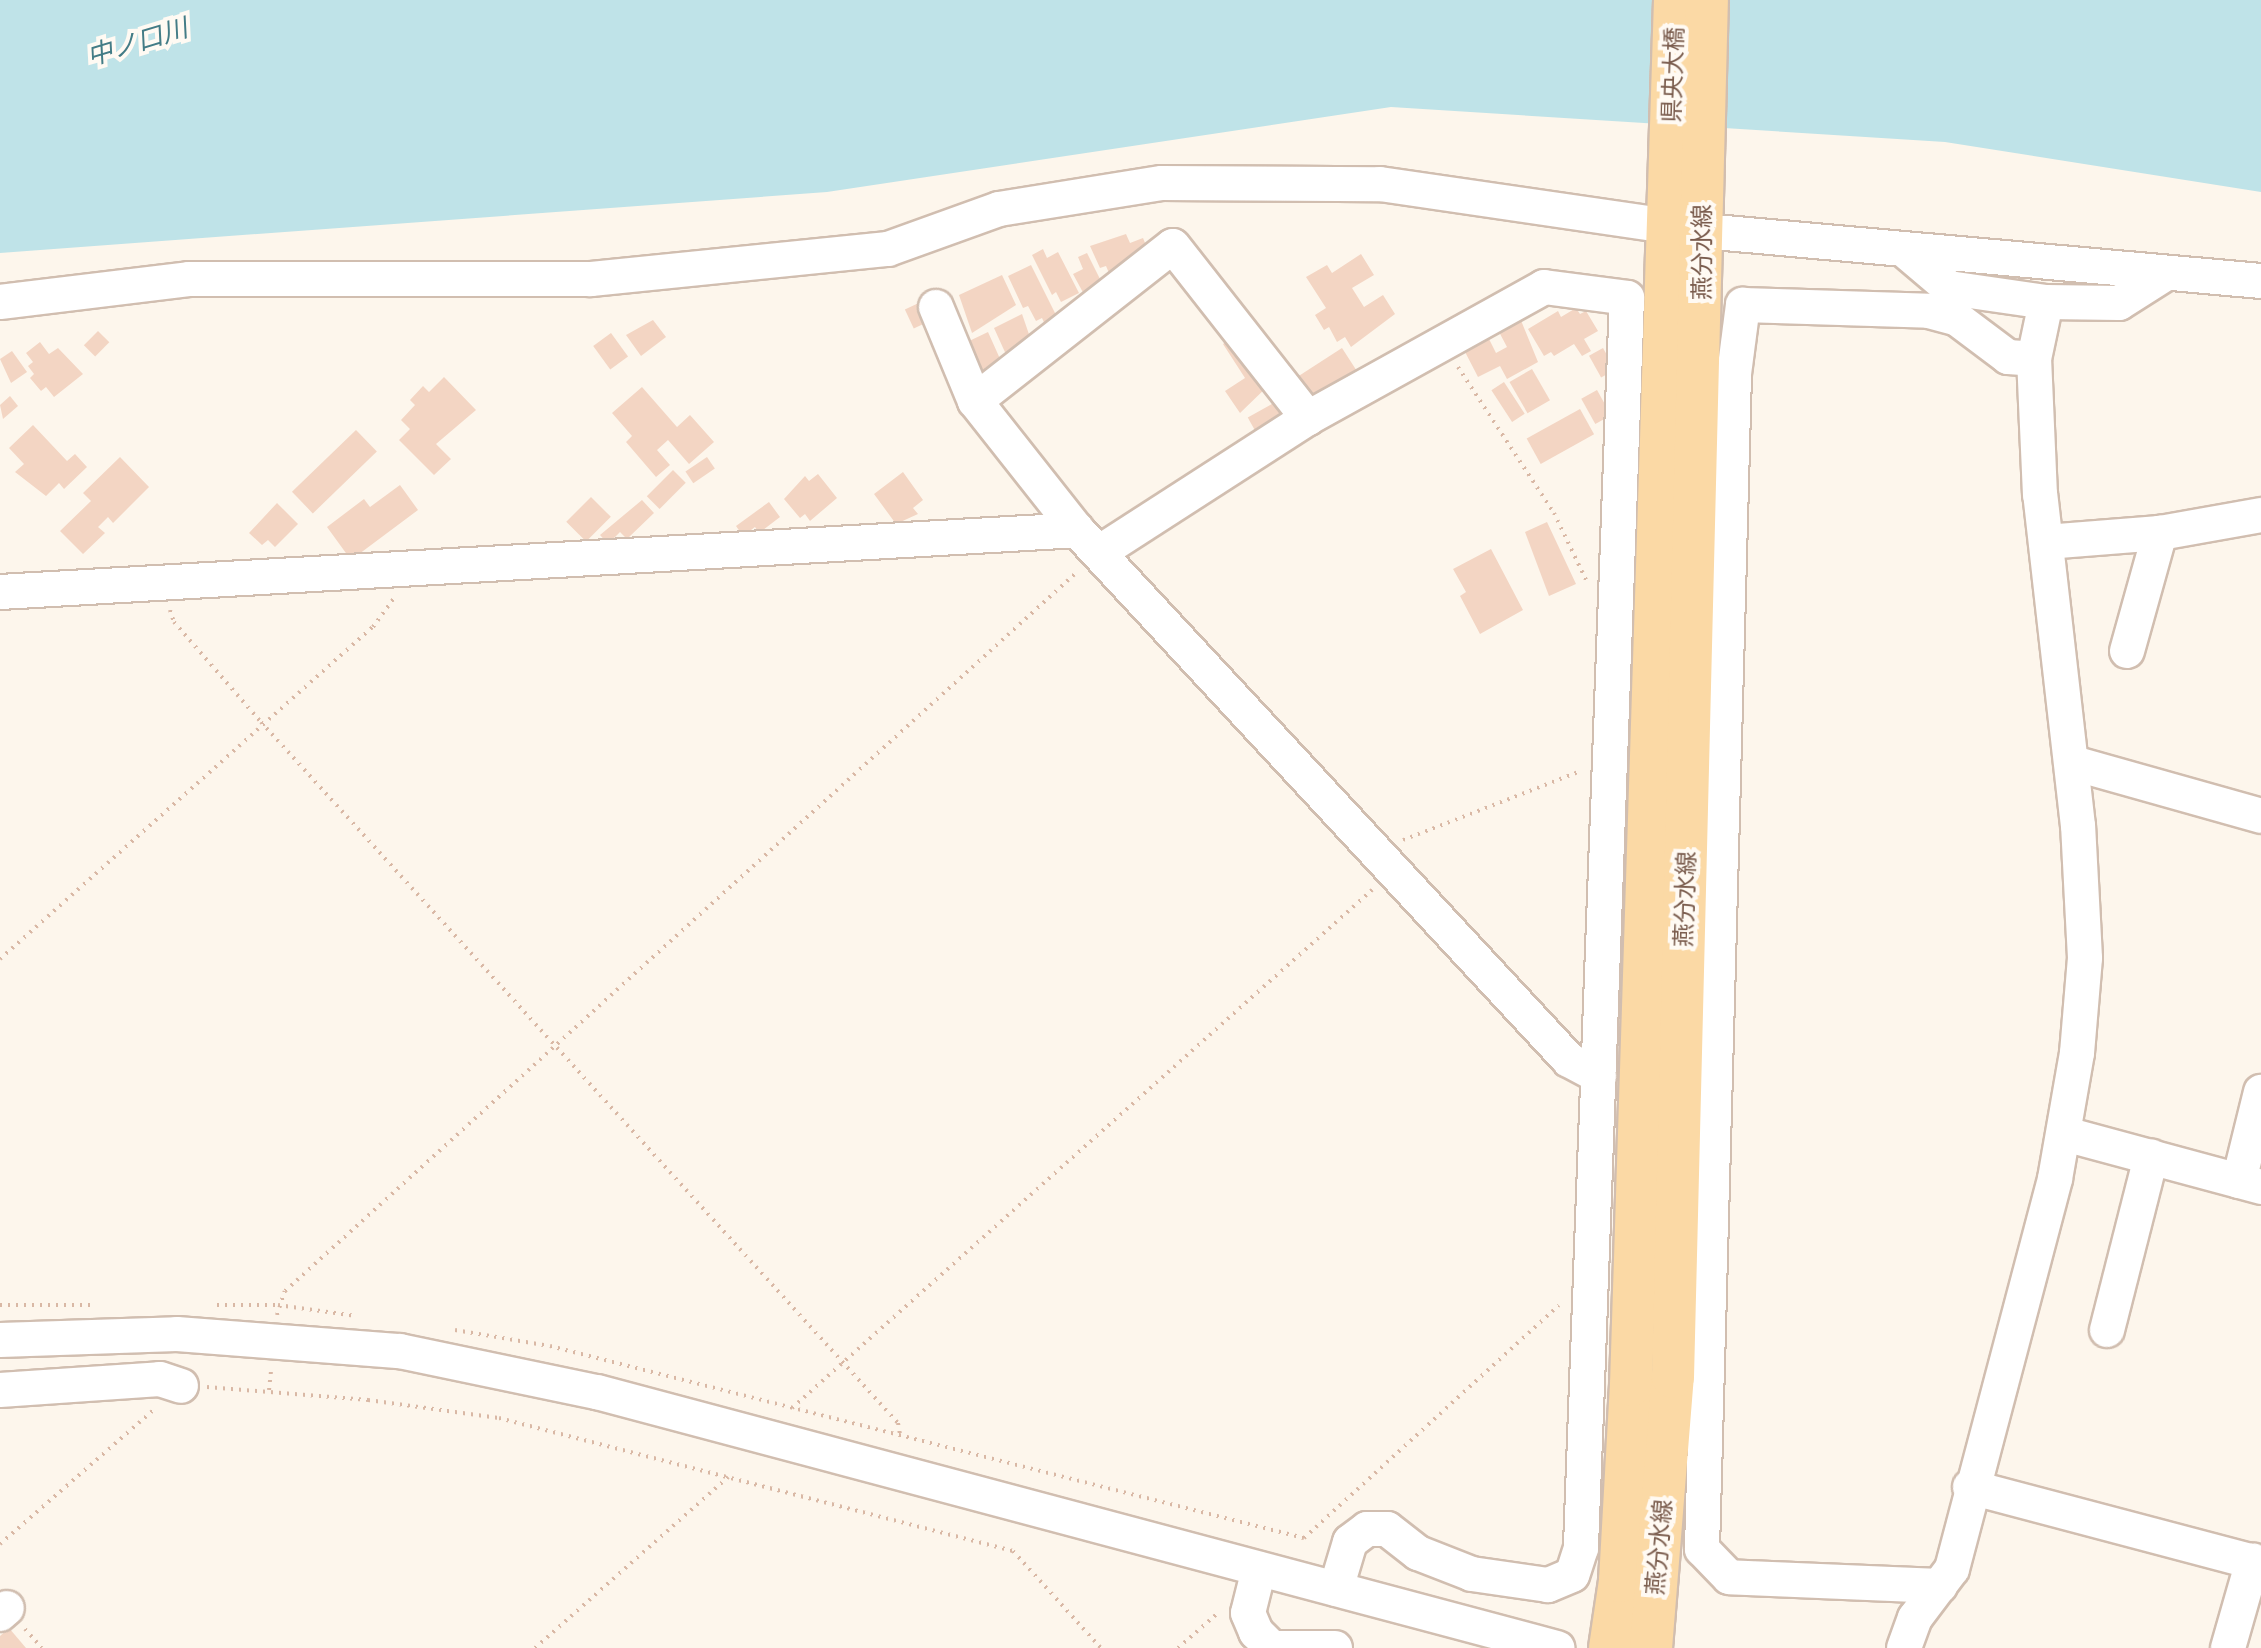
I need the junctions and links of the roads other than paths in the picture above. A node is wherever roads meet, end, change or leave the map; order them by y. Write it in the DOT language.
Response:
graph roads {
  1 [pos="1675,0"];
  2 [pos="1707,0"];
  3 [pos="1686,150"];
  4 [pos="1684,228"];
  5 [pos="1903,249"];
  6 [pos="2165,274"];
  7 [pos="2261,281"];
  8 [pos="0,302"];
  9 [pos="2046,302"];
  10 [pos="936,307"];
  11 [pos="2034,359"];
  12 [pos="975,401"];
  13 [pos="1308,418"];
  14 [pos="2261,515"];
  15 [pos="2160,533"];
  16 [pos="1089,541"];
  17 [pos="2046,542"];
  18 [pos="0,592"];
  19 [pos="2127,651"];
  20 [pos="2073,763"];
  21 [pos="2261,816"];
  22 [pos="1599,1076"];
  23 [pos="2261,1092"];
  24 [pos="2065,1134"];
  25 [pos="2151,1157"];
  26 [pos="2250,1184"];
  27 [pos="2107,1330"];
  28 [pos="0,1340"];
  29 [pos="181,1386"];
  30 [pos="0,1390"];
  31 [pos="1970,1487"];
  32 [pos="2257,1563"];
  33 [pos="1259,1569"];
  34 [pos="1940,1586"];
  35 [pos="1336,1589"];
  36 [pos="1335,1648"];
  37 [pos="1557,1648"];
  38 [pos="1610,1648"];
  39 [pos="1651,1648"];
  40 [pos="1904,1648"];
  41 [pos="2228,1648"];
  1 -- 3 [label="main road, 県央大橋"];
  2 -- 3 [label="main road, 県央大橋"];
  3 -- 4 [label="main road, 燕分水線"];
  4 -- 5 [label="street"];
  4 -- 8 [label="street"];
  4 -- 38 [label="main road, 燕分水線"];
  4 -- 39 [label="main road, 燕分水線"];
  5 -- 6 [label="street"];
  5 -- 9 [label="street"];
  6 -- 7 [label="street"];
  6 -- 9 [label="street"];
  9 -- 11 [label="street"];
  10 -- 12 [label="street"];
  11 -- 17 [label="street"];
  11 -- 34 [label="street"];
  12 -- 13 [label="street"];
  12 -- 16 [label="street"];
  13 -- 16 [label="street"];
  13 -- 22 [label="street"];
  14 -- 15 [label="street"];
  15 -- 17 [label="street"];
  15 -- 19 [label="street"];
  16 -- 18 [label="street"];
  16 -- 22 [label="street"];
  17 -- 20 [label="street"];
  20 -- 21 [label="street"];
  20 -- 24 [label="street"];
  22 -- 35 [label="street"];
  23 -- 26 [label="street"];
  24 -- 25 [label="street"];
  24 -- 31 [label="street"];
  25 -- 26 [label="street"];
  25 -- 27 [label="street"];
  28 -- 33 [label="street"];
  29 -- 30 [label="street"];
  31 -- 32 [label="street"];
  31 -- 34 [label="street"];
  32 -- 41 [label="street"];
  33 -- 35 [label="street"];
  33 -- 36 [label="street"];
  34 -- 40 [label="street"];
  35 -- 37 [label="street"];
}
